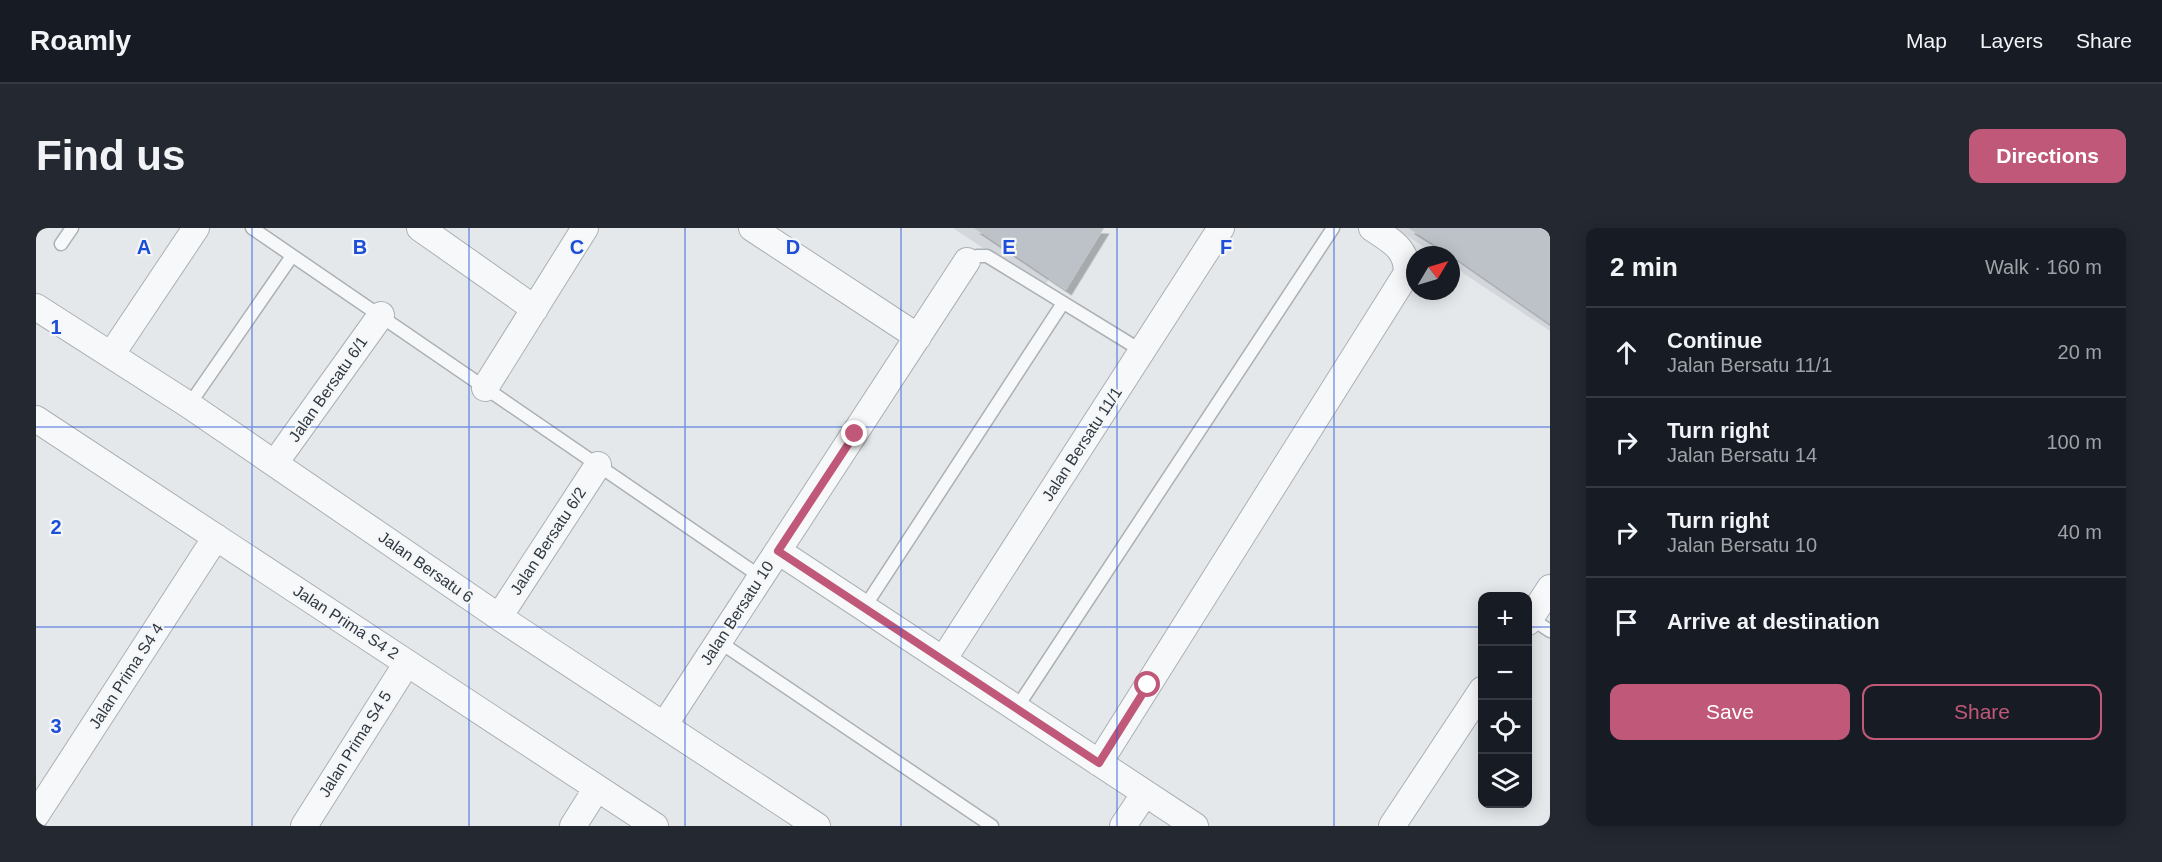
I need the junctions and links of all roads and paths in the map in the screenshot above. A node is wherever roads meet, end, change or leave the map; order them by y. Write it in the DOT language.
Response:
graph roads {
  1 [pos="72,228"];
  2 [pos="196,228"];
  3 [pos="252,228"];
  4 [pos="420,228"];
  5 [pos="585,228"];
  6 [pos="752,228"];
  7 [pos="1221,228"];
  8 [pos="1333,228"];
  9 [pos="1372,228"];
  10 [pos="62,244"];
  11 [pos="292,256"];
  12 [pos="967,261"];
  13 [pos="1064,303"];
  14 [pos="36,307"];
  15 [pos="535,309"];
  16 [pos="381,315"];
  17 [pos="918,337"];
  18 [pos="1142,351"];
  19 [pos="111,355"];
  20 [pos="485,388"];
  21 [pos="189,405"];
  22 [pos="36,419"];
  23 [pos="276,464"];
  24 [pos="598,465"];
  25 [pos="216,537"];
  26 [pos="778,551"];
  27 [pos="761,577"];
  28 [pos="1550,588"];
  29 [pos="864,608"];
  30 [pos="499,617"];
  31 [pos="1536,624"];
  32 [pos="718,642"];
  33 [pos="943,660"];
  34 [pos="407,663"];
  35 [pos="1478,696"];
  36 [pos="1016,709"];
  37 [pos="665,724"];
  38 [pos="1099,763"];
  39 [pos="597,788"];
  40 [pos="1145,793"];
  41 [pos="36,815"];
  42 [pos="304,826"];
  43 [pos="573,826"];
  44 [pos="655,826"];
  45 [pos="817,826"];
  46 [pos="992,826"];
  47 [pos="1123,826"];
  48 [pos="1195,826"];
  49 [pos="1392,826"];
  1 -- 10 [label="lane"];
  2 -- 19 [label="street"];
  3 -- 11 [label="lane"];
  4 -- 15 [label="street"];
  5 -- 15 [label="street"];
  6 -- 17 [label="street"];
  7 -- 18 [label="street, Jalan Bersatu 11/1"];
  8 -- 36 [label="lane"];
  9 -- 38 [label="street"];
  11 -- 16 [label="lane"];
  11 -- 21 [label="lane"];
  12 -- 13 [label="lane"];
  12 -- 17 [label="street, Jalan Bersatu 10"];
  13 -- 18 [label="lane"];
  13 -- 29 [label="lane"];
  14 -- 19 [label="street, Jalan Bersatu 6"];
  15 -- 20 [label="street"];
  16 -- 20 [label="lane"];
  16 -- 23 [label="street, Jalan Bersatu 6/1"];
  17 -- 26 [label="street, Jalan Bersatu 10"];
  18 -- 33 [label="street, Jalan Bersatu 11/1"];
  19 -- 21 [label="street, Jalan Bersatu 6"];
  20 -- 24 [label="lane"];
  21 -- 23 [label="street, Jalan Bersatu 6"];
  22 -- 25 [label="street, Jalan Prima S4 2"];
  23 -- 30 [label="street, Jalan Bersatu 6"];
  24 -- 27 [label="lane"];
  24 -- 30 [label="street, Jalan Bersatu 6/2"];
  25 -- 34 [label="street, Jalan Prima S4 2"];
  25 -- 41 [label="street, Jalan Prima S4 4"];
  26 -- 27 [label="street, Jalan Bersatu 10"];
  26 -- 29 [label="street"];
  27 -- 32 [label="street, Jalan Bersatu 10"];
  28 -- 31 [label="street"];
  29 -- 33 [label="street"];
  30 -- 37 [label="street, Jalan Bersatu 6"];
  32 -- 37 [label="street, Jalan Bersatu 10"];
  32 -- 46 [label="lane"];
  33 -- 36 [label="street"];
  34 -- 39 [label="street, Jalan Prima S4 2"];
  34 -- 42 [label="street, Jalan Prima S4 5"];
  35 -- 49 [label="street"];
  36 -- 38 [label="street"];
  37 -- 45 [label="street, Jalan Bersatu 6"];
  38 -- 40 [label="street"];
  39 -- 43 [label="street"];
  39 -- 44 [label="street, Jalan Prima S4 2"];
  40 -- 47 [label="street"];
  40 -- 48 [label="street"];
}
